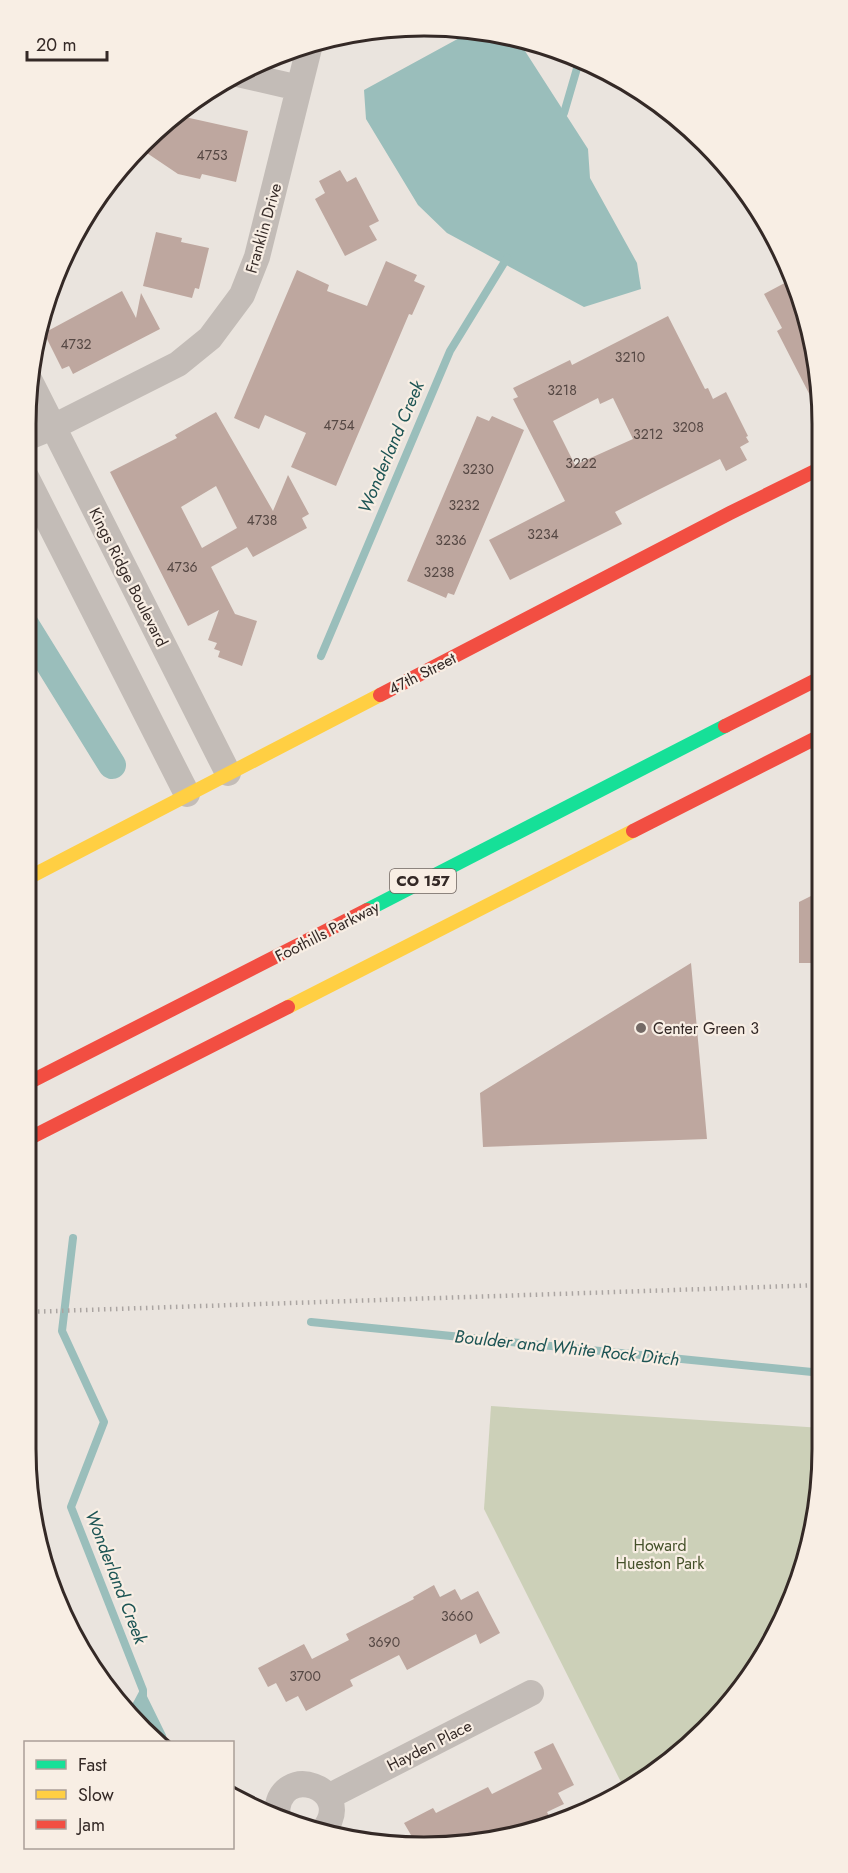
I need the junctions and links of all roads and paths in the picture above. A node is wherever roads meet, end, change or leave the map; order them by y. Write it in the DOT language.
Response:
graph roads {
  1 [pos="307,54"];
  2 [pos="250,77"];
  3 [pos="299,88"];
  4 [pos="37,396"];
  5 [pos="53,427"];
  6 [pos="36,434"];
  7 [pos="812,472"];
  8 [pos="36,497"];
  9 [pos="812,682"];
  10 [pos="812,740"];
  11 [pos="228,773"];
  12 [pos="187,794"];
  13 [pos="36,874"];
  14 [pos="36,1079"];
  15 [pos="36,1135"];
  16 [pos="531,1693"];
  17 [pos="328,1797"];
  18 [pos="278,1808"];
  19 [pos="328,1825"];
  1 -- 3 [label="street, Franklin Drive"];
  2 -- 3 [label="street"];
  3 -- 5 [label="street, Franklin Drive"];
  4 -- 5 [label="street, Kings Ridge Boulevard"];
  5 -- 6 [label="street, Franklin Drive"];
  5 -- 11 [label="street, Kings Ridge Boulevard"];
  7 -- 11 [label="main road, 47th Street"];
  8 -- 12 [label="street"];
  9 -- 14 [label="main road, Foothills Parkway / CO 157"];
  10 -- 15 [label="main road"];
  11 -- 12 [label="main road, 47th Street"];
  12 -- 13 [label="main road, 47th Street"];
  16 -- 17 [label="street, Hayden Place"];
  17 -- 18 [label="street"];
  17 -- 19 [label="street"];
}
